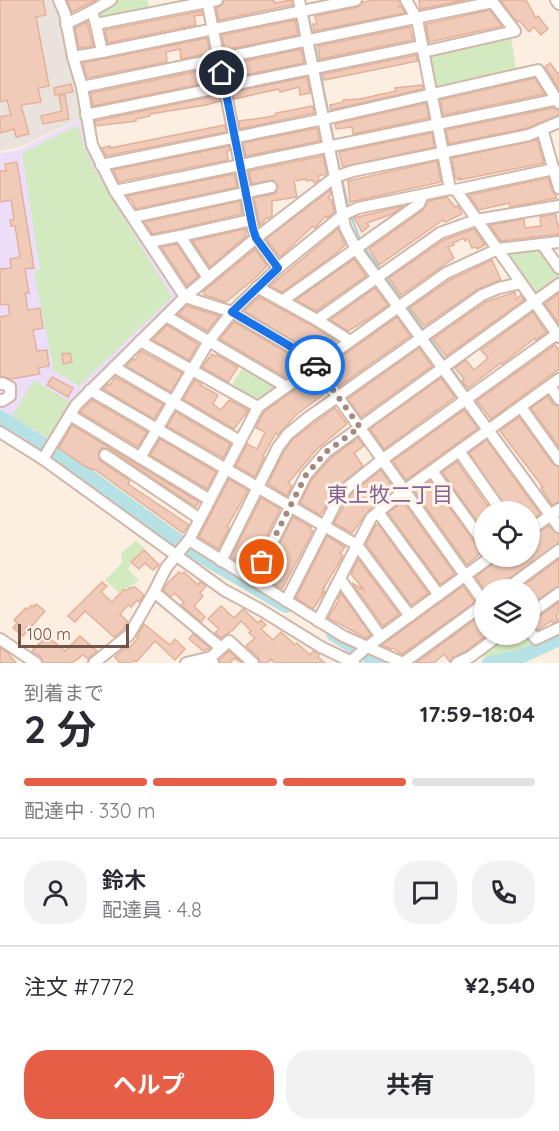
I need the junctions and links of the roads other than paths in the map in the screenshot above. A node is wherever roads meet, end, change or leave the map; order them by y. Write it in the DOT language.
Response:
graph roads {
  1 [pos="58,0"];
  2 [pos="111,0"];
  3 [pos="356,0"];
  4 [pos="406,0"];
  5 [pos="556,0"];
  6 [pos="210,1"];
  7 [pos="492,1"];
  8 [pos="559,4"];
  9 [pos="300,6"];
  10 [pos="92,10"];
  11 [pos="417,19"];
  12 [pos="66,24"];
  13 [pos="96,24"];
  14 [pos="213,30"];
  15 [pos="307,39"];
  16 [pos="423,49"];
  17 [pos="102,52"];
  18 [pos="73,57"];
  19 [pos="219,58"];
  20 [pos="313,69"];
  21 [pos="82,87"];
  22 [pos="225,88"];
  23 [pos="432,93"];
  24 [pos="558,101"];
  25 [pos="86,115"];
  26 [pos="324,119"];
  27 [pos="559,122"];
  28 [pos="438,124"];
  29 [pos="542,129"];
  30 [pos="235,138"];
  31 [pos="330,147"];
  32 [pos="444,153"];
  33 [pos="101,165"];
  34 [pos="240,165"];
  35 [pos="554,169"];
  36 [pos="335,177"];
  37 [pos="272,187"];
  38 [pos="559,188"];
  39 [pos="453,190"];
  40 [pos="115,191"];
  41 [pos="246,192"];
  42 [pos="423,195"];
  43 [pos="559,206"];
  44 [pos="343,215"];
  45 [pos="133,217"];
  46 [pos="251,220"];
  47 [pos="476,220"];
  48 [pos="180,236"];
  49 [pos="256,238"];
  50 [pos="149,242"];
  51 [pos="559,242"];
  52 [pos="542,244"];
  53 [pos="356,249"];
  54 [pos="498,249"];
  55 [pos="278,268"];
  56 [pos="559,268"];
  57 [pos="208,278"];
  58 [pos="377,278"];
  59 [pos="521,283"];
  60 [pos="559,285"];
  61 [pos="257,287"];
  62 [pos="185,297"];
  63 [pos="282,301"];
  64 [pos="535,303"];
  65 [pos="399,307"];
  66 [pos="232,312"];
  67 [pos="166,316"];
  68 [pos="317,320"];
  69 [pos="558,335"];
  70 [pos="421,338"];
  71 [pos="140,341"];
  72 [pos="208,341"];
  73 [pos="350,341"];
  74 [pos="316,366"];
  75 [pos="114,367"];
  76 [pos="443,368"];
  77 [pos="192,371"];
  78 [pos="554,383"];
  79 [pos="0,384"];
  80 [pos="285,387"];
  81 [pos="90,390"];
  82 [pos="338,397"];
  83 [pos="466,399"];
  84 [pos="559,399"];
  85 [pos="0,400"];
  86 [pos="174,402"];
  87 [pos="258,407"];
  88 [pos="521,407"];
  89 [pos="70,415"];
  90 [pos="360,427"];
  91 [pos="158,430"];
  92 [pos="488,430"];
  93 [pos="0,432"];
  94 [pos="240,441"];
  95 [pos="459,451"];
  96 [pos="105,454"];
  97 [pos="45,457"];
  98 [pos="140,458"];
  99 [pos="383,459"];
  100 [pos="559,460"];
  101 [pos="225,469"];
  102 [pos="432,471"];
  103 [pos="257,488"];
  104 [pos="405,490"];
  105 [pos="210,500"];
  106 [pos="494,501"];
  107 [pos="290,507"];
  108 [pos="378,512"];
  109 [pos="555,512"];
  110 [pos="200,519"];
  111 [pos="540,523"];
  112 [pos="324,526"];
  113 [pos="559,527"];
  114 [pos="474,529"];
  115 [pos="189,540"];
  116 [pos="357,545"];
  117 [pos="559,550"];
  118 [pos="176,556"];
  119 [pos="221,561"];
  120 [pos="478,567"];
  121 [pos="466,576"];
  122 [pos="340,579"];
  123 [pos="520,579"];
  124 [pos="253,581"];
  125 [pos="474,588"];
  126 [pos="154,592"];
  127 [pos="559,593"];
  128 [pos="439,595"];
  129 [pos="286,601"];
  130 [pos="540,607"];
  131 [pos="474,610"];
  132 [pos="410,616"];
  133 [pos="318,621"];
  134 [pos="559,628"];
  135 [pos="381,637"];
  136 [pos="540,637"];
  137 [pos="0,639"];
  138 [pos="486,645"];
  139 [pos="367,647"];
  140 [pos="220,648"];
  141 [pos="108,659"];
  142 [pos="212,660"];
  143 [pos="352,662"];
  144 [pos="36,663"];
  145 [pos="94,663"];
  146 [pos="186,663"];
  147 [pos="253,663"];
  148 [pos="403,663"];
  149 [pos="457,663"];
  1 -- 12 [label="street"];
  2 -- 10 [label="street"];
  3 -- 9 [label="street"];
  4 -- 11 [label="street"];
  5 -- 8 [label="street"];
  6 -- 13 [label="street"];
  6 -- 14 [label="street"];
  7 -- 11 [label="street"];
  7 -- 16 [label="street"];
  9 -- 14 [label="street"];
  9 -- 15 [label="street"];
  10 -- 12 [label="street"];
  10 -- 13 [label="street"];
  11 -- 15 [label="street"];
  11 -- 16 [label="street"];
  12 -- 18 [label="street"];
  13 -- 17 [label="street"];
  14 -- 17 [label="street"];
  14 -- 19 [label="street"];
  15 -- 19 [label="street"];
  15 -- 20 [label="street"];
  16 -- 20 [label="street"];
  16 -- 23 [label="street"];
  17 -- 18 [label="street"];
  18 -- 21 [label="street"];
  19 -- 21 [label="street"];
  19 -- 22 [label="street"];
  20 -- 22 [label="street"];
  20 -- 26 [label="street"];
  21 -- 25 [label="street"];
  22 -- 25 [label="street"];
  22 -- 30 [label="street"];
  23 -- 24 [label="street"];
  23 -- 26 [label="street"];
  23 -- 28 [label="street"];
  24 -- 28 [label="street"];
  25 -- 33 [label="street"];
  26 -- 30 [label="street"];
  26 -- 31 [label="street"];
  27 -- 29 [label="street"];
  28 -- 31 [label="street"];
  28 -- 32 [label="street"];
  29 -- 32 [label="street"];
  29 -- 35 [label="street"];
  30 -- 33 [label="street"];
  30 -- 34 [label="street"];
  31 -- 34 [label="street"];
  31 -- 36 [label="street"];
  32 -- 36 [label="street"];
  32 -- 39 [label="street"];
  33 -- 40 [label="street"];
  34 -- 40 [label="street"];
  34 -- 41 [label="street"];
  35 -- 38 [label="street"];
  35 -- 39 [label="street"];
  36 -- 44 [label="street"];
  36 -- 49 [label="street"];
  37 -- 41 [label="street"];
  39 -- 42 [label="street"];
  39 -- 47 [label="street"];
  40 -- 45 [label="street"];
  41 -- 45 [label="street"];
  41 -- 46 [label="street"];
  42 -- 44 [label="street"];
  42 -- 53 [label="street"];
  43 -- 47 [label="street"];
  44 -- 53 [label="street"];
  44 -- 55 [label="street"];
  45 -- 50 [label="street"];
  46 -- 48 [label="street"];
  46 -- 49 [label="street"];
  47 -- 54 [label="street"];
  47 -- 58 [label="street"];
  48 -- 50 [label="street"];
  48 -- 57 [label="street"];
  49 -- 55 [label="street"];
  49 -- 57 [label="street"];
  50 -- 62 [label="street"];
  51 -- 52 [label="street"];
  52 -- 54 [label="street"];
  52 -- 56 [label="street"];
  53 -- 58 [label="street"];
  53 -- 63 [label="street"];
  54 -- 59 [label="street"];
  54 -- 65 [label="street"];
  55 -- 61 [label="street"];
  57 -- 62 [label="street"];
  58 -- 65 [label="street"];
  58 -- 68 [label="street"];
  59 -- 64 [label="street"];
  59 -- 70 [label="street"];
  60 -- 64 [label="street"];
  61 -- 63 [label="street"];
  61 -- 66 [label="street"];
  62 -- 66 [label="street"];
  62 -- 67 [label="street"];
  63 -- 68 [label="street"];
  64 -- 69 [label="street"];
  64 -- 76 [label="street"];
  65 -- 70 [label="street"];
  65 -- 73 [label="street"];
  66 -- 72 [label="street"];
  66 -- 74 [label="street"];
  67 -- 71 [label="street"];
  67 -- 72 [label="street"];
  68 -- 73 [label="street"];
  69 -- 83 [label="street"];
  70 -- 76 [label="street"];
  70 -- 82 [label="street"];
  71 -- 75 [label="street"];
  71 -- 77 [label="street"];
  72 -- 77 [label="street"];
  72 -- 80 [label="street"];
  73 -- 74 [label="street"];
  74 -- 80 [label="street"];
  74 -- 82 [label="street"];
  75 -- 81 [label="street"];
  75 -- 86 [label="street"];
  76 -- 83 [label="street"];
  76 -- 90 [label="street"];
  77 -- 86 [label="street"];
  77 -- 87 [label="street"];
  78 -- 84 [label="street"];
  78 -- 88 [label="street"];
  79 -- 85 [label="street"];
  80 -- 87 [label="street"];
  81 -- 89 [label="street"];
  81 -- 91 [label="street"];
  82 -- 90 [label="street"];
  82 -- 103 [label="street"];
  83 -- 92 [label="street"];
  83 -- 99 [label="street"];
  86 -- 91 [label="street"];
  86 -- 94 [label="street"];
  87 -- 94 [label="street"];
  88 -- 92 [label="street"];
  88 -- 100 [label="street"];
  89 -- 97 [label="street"];
  89 -- 98 [label="street"];
  90 -- 99 [label="street"];
  90 -- 107 [label="street"];
  91 -- 98 [label="street"];
  91 -- 101 [label="street"];
  92 -- 95 [label="street"];
  92 -- 109 [label="street"];
  93 -- 97 [label="street"];
  94 -- 101 [label="street"];
  95 -- 102 [label="street"];
  95 -- 106 [label="street"];
  96 -- 110 [label="street"];
  97 -- 118 [label="street"];
  98 -- 105 [label="street"];
  99 -- 104 [label="street"];
  99 -- 112 [label="street"];
  101 -- 103 [label="street"];
  101 -- 105 [label="street"];
  102 -- 104 [label="street"];
  102 -- 114 [label="street"];
  103 -- 107 [label="street"];
  103 -- 119 [label="street"];
  104 -- 108 [label="street"];
  104 -- 121 [label="street"];
  105 -- 110 [label="street"];
  107 -- 112 [label="street"];
  107 -- 124 [label="street"];
  108 -- 116 [label="street"];
  108 -- 128 [label="street"];
  109 -- 111 [label="street"];
  109 -- 113 [label="street"];
  110 -- 115 [label="street"];
  112 -- 116 [label="street"];
  112 -- 129 [label="street"];
  115 -- 118 [label="street"];
  115 -- 119 [label="street"];
  116 -- 122 [label="street"];
  116 -- 132 [label="street"];
  117 -- 123 [label="street"];
  118 -- 126 [label="street"];
  118 -- 143 [label="street"];
  119 -- 124 [label="street"];
  120 -- 121 [label="street"];
  121 -- 125 [label="street"];
  121 -- 128 [label="street"];
  122 -- 133 [label="street"];
  122 -- 135 [label="street"];
  124 -- 129 [label="street"];
  126 -- 140 [label="street"];
  126 -- 141 [label="street"];
  127 -- 130 [label="street"];
  128 -- 132 [label="street"];
  129 -- 133 [label="street"];
  131 -- 148 [label="street"];
  132 -- 135 [label="street"];
  133 -- 139 [label="street"];
  134 -- 136 [label="street"];
  135 -- 139 [label="street"];
  137 -- 144 [label="street"];
  138 -- 149 [label="street"];
  139 -- 143 [label="street"];
  139 -- 148 [label="street"];
  140 -- 142 [label="street"];
  140 -- 147 [label="street"];
  141 -- 145 [label="street"];
  142 -- 146 [label="street"];
}
